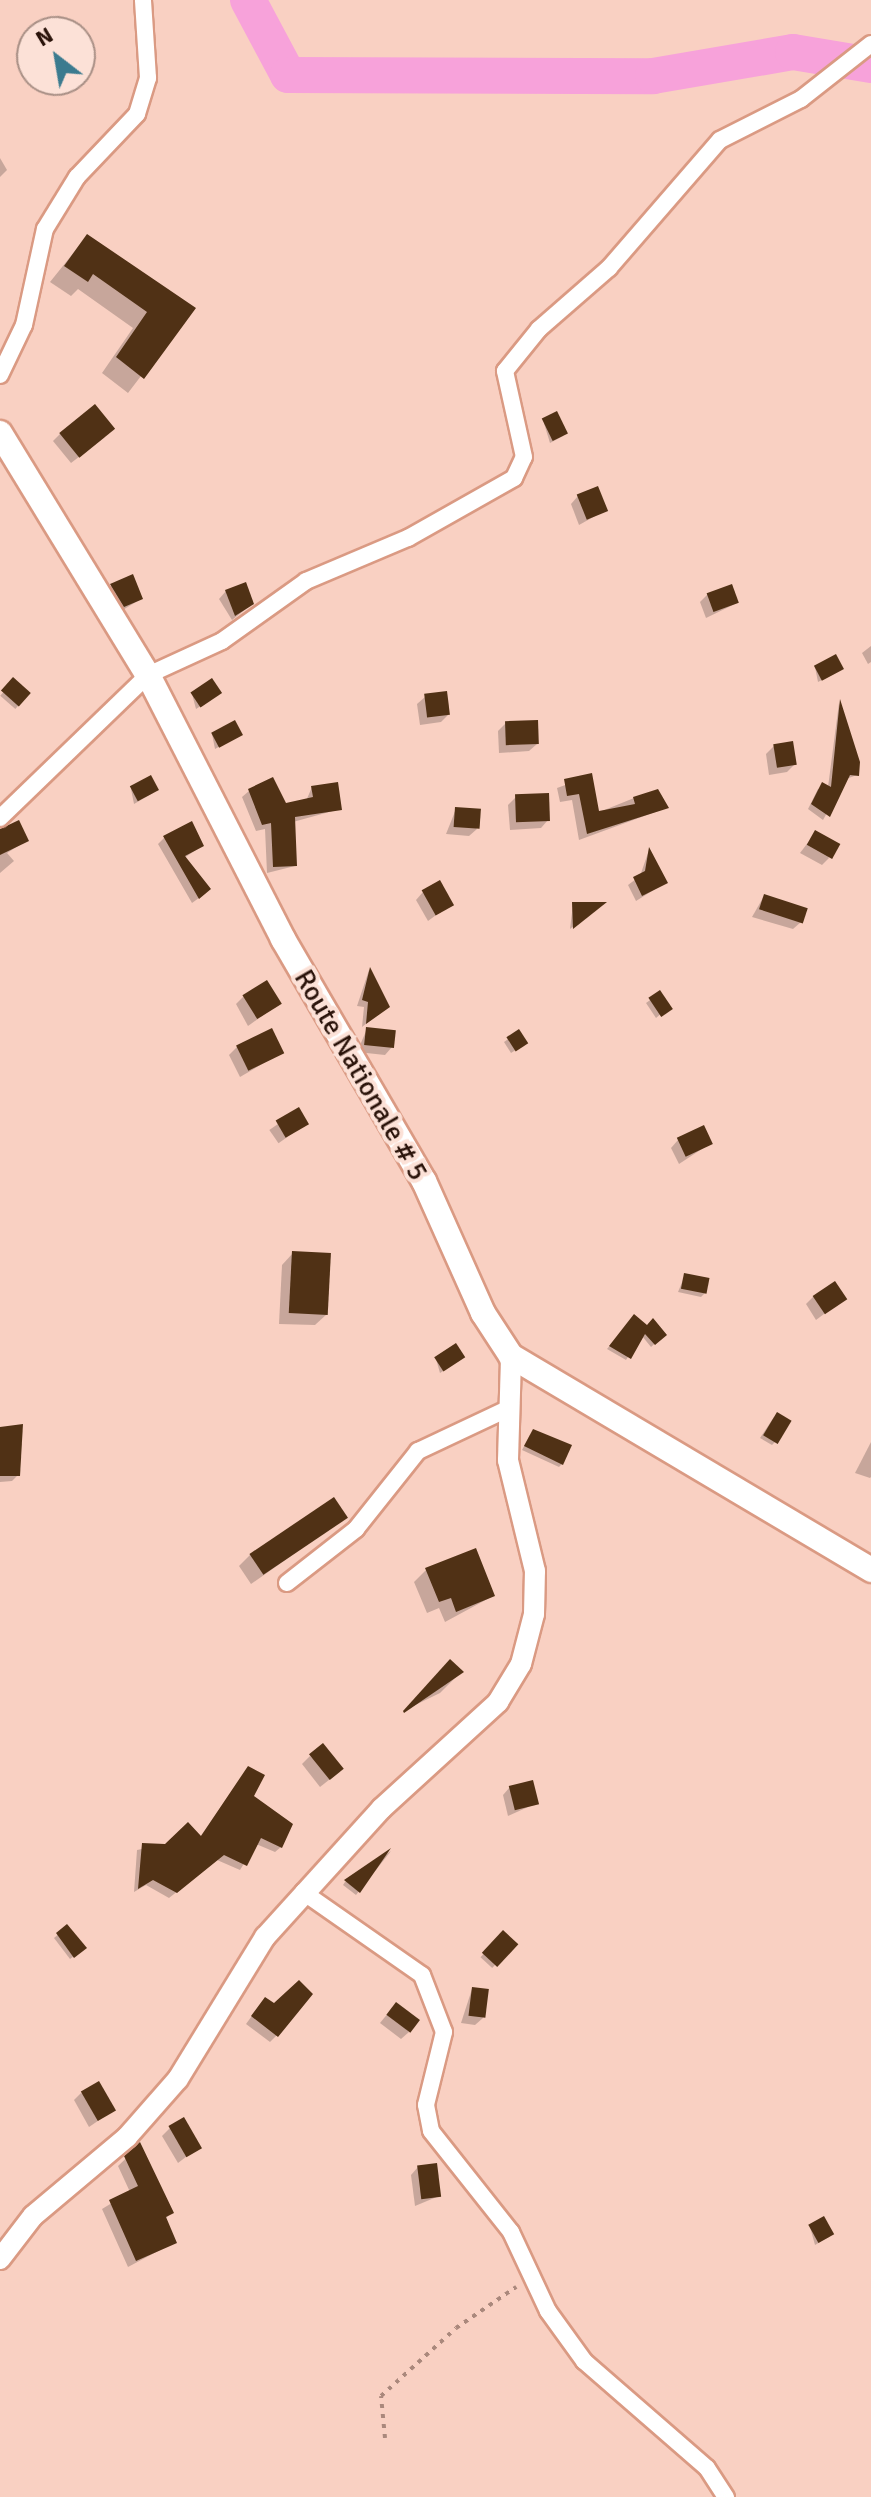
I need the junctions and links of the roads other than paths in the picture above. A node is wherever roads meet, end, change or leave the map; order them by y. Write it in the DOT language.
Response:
graph roads {
  1 [pos="143,0"];
  2 [pos="871,44"];
  3 [pos="0,375"];
  4 [pos="0,433"];
  5 [pos="148,675"];
  6 [pos="0,818"];
  7 [pos="511,1356"];
  8 [pos="505,1410"];
  9 [pos="871,1570"];
  10 [pos="287,1583"];
  11 [pos="303,1892"];
  12 [pos="0,2259"];
  13 [pos="726,2497"];
  1 -- 3 [label="street"];
  2 -- 5 [label="street"];
  4 -- 5 [label="main road, Route Nationale # 5"];
  5 -- 6 [label="street"];
  5 -- 7 [label="main road, Route Nationale # 5"];
  7 -- 8 [label="street"];
  7 -- 9 [label="main road, Route Nationale # 5"];
  8 -- 10 [label="street"];
  8 -- 11 [label="street"];
  11 -- 12 [label="street"];
  11 -- 13 [label="street"];
}
